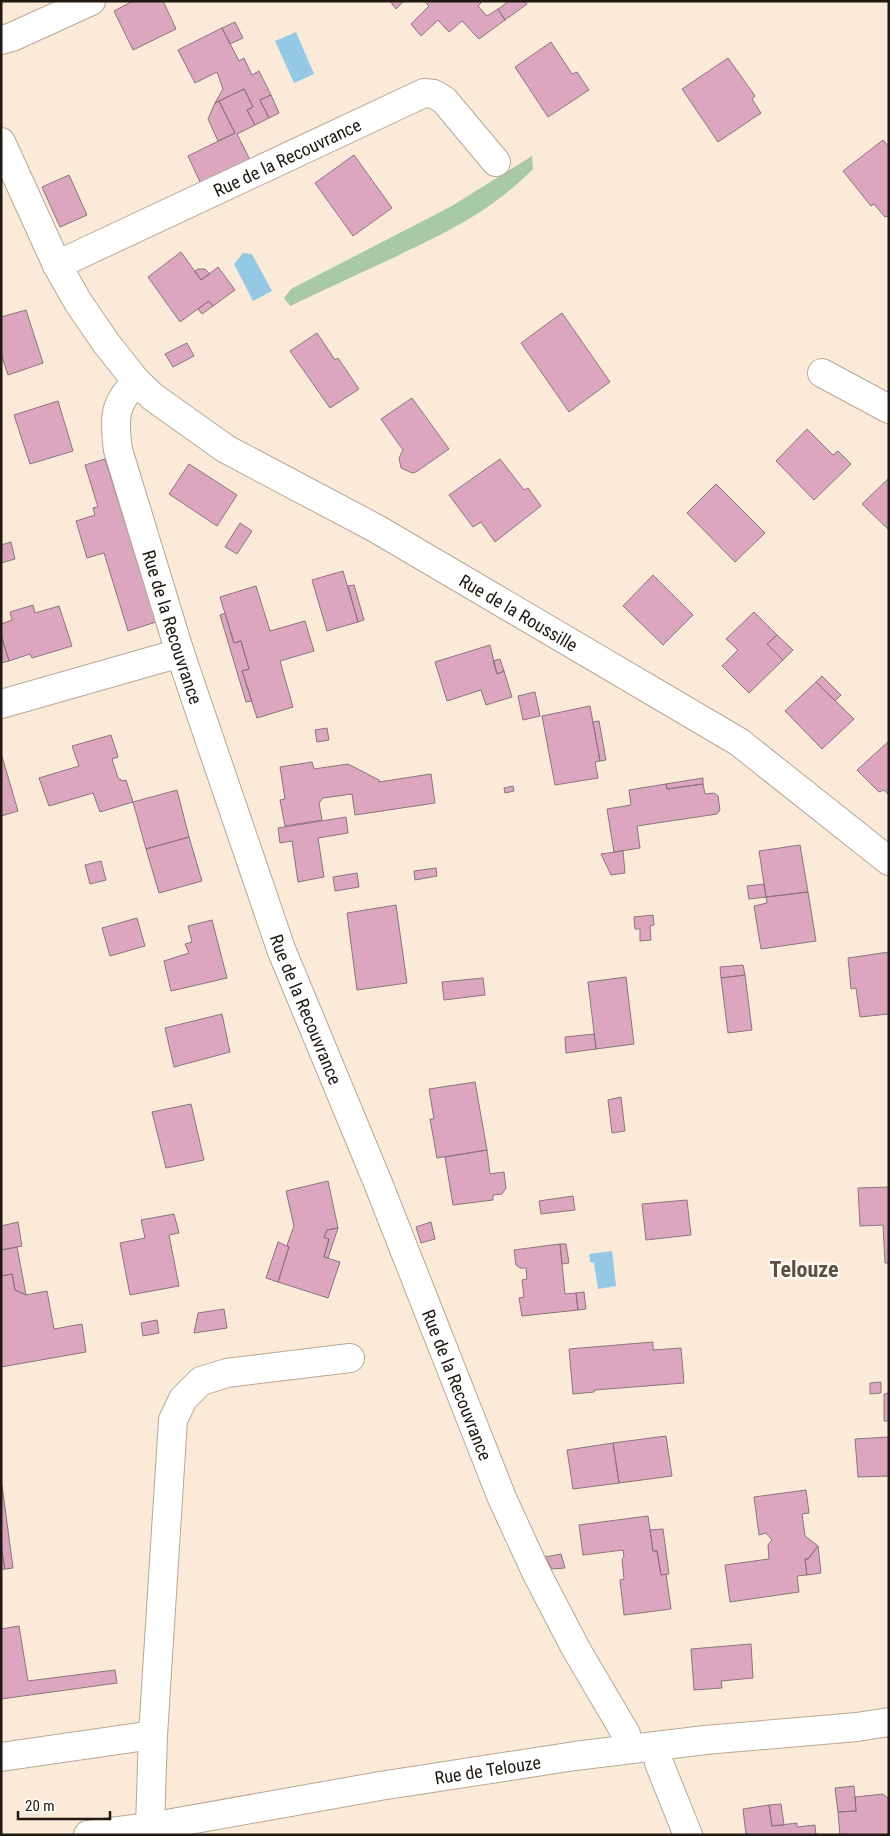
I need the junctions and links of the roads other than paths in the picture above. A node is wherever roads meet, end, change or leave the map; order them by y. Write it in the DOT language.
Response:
graph roads {
  1 [pos="91,1"];
  2 [pos="1,40"];
  3 [pos="1,142"];
  4 [pos="496,162"];
  5 [pos="57,265"];
  6 [pos="822,373"];
  7 [pos="137,382"];
  8 [pos="889,410"];
  9 [pos="180,653"];
  10 [pos="1,704"];
  11 [pos="889,861"];
  12 [pos="350,1358"];
  13 [pos="889,1722"];
  14 [pos="153,1735"];
  15 [pos="643,1748"];
  16 [pos="1,1757"];
  17 [pos="150,1827"];
  18 [pos="88,1835"];
  19 [pos="688,1835"];
  1 -- 2 [label="street"];
  3 -- 5 [label="street"];
  4 -- 5 [label="street, Rue de la Recouvrance"];
  5 -- 7 [label="street"];
  6 -- 8 [label="street"];
  7 -- 9 [label="street, Rue de la Recouvrance"];
  7 -- 11 [label="street, Rue de la Roussille"];
  9 -- 10 [label="street"];
  9 -- 15 [label="street, Rue de la Recouvrance"];
  12 -- 14 [label="street"];
  13 -- 15 [label="street, Rue de Telouze"];
  14 -- 16 [label="street"];
  14 -- 17 [label="street"];
  15 -- 17 [label="street, Rue de Telouze"];
  15 -- 19 [label="street, Rue de la Recouvrance"];
  17 -- 18 [label="street, Rue de Telouze"];
}
